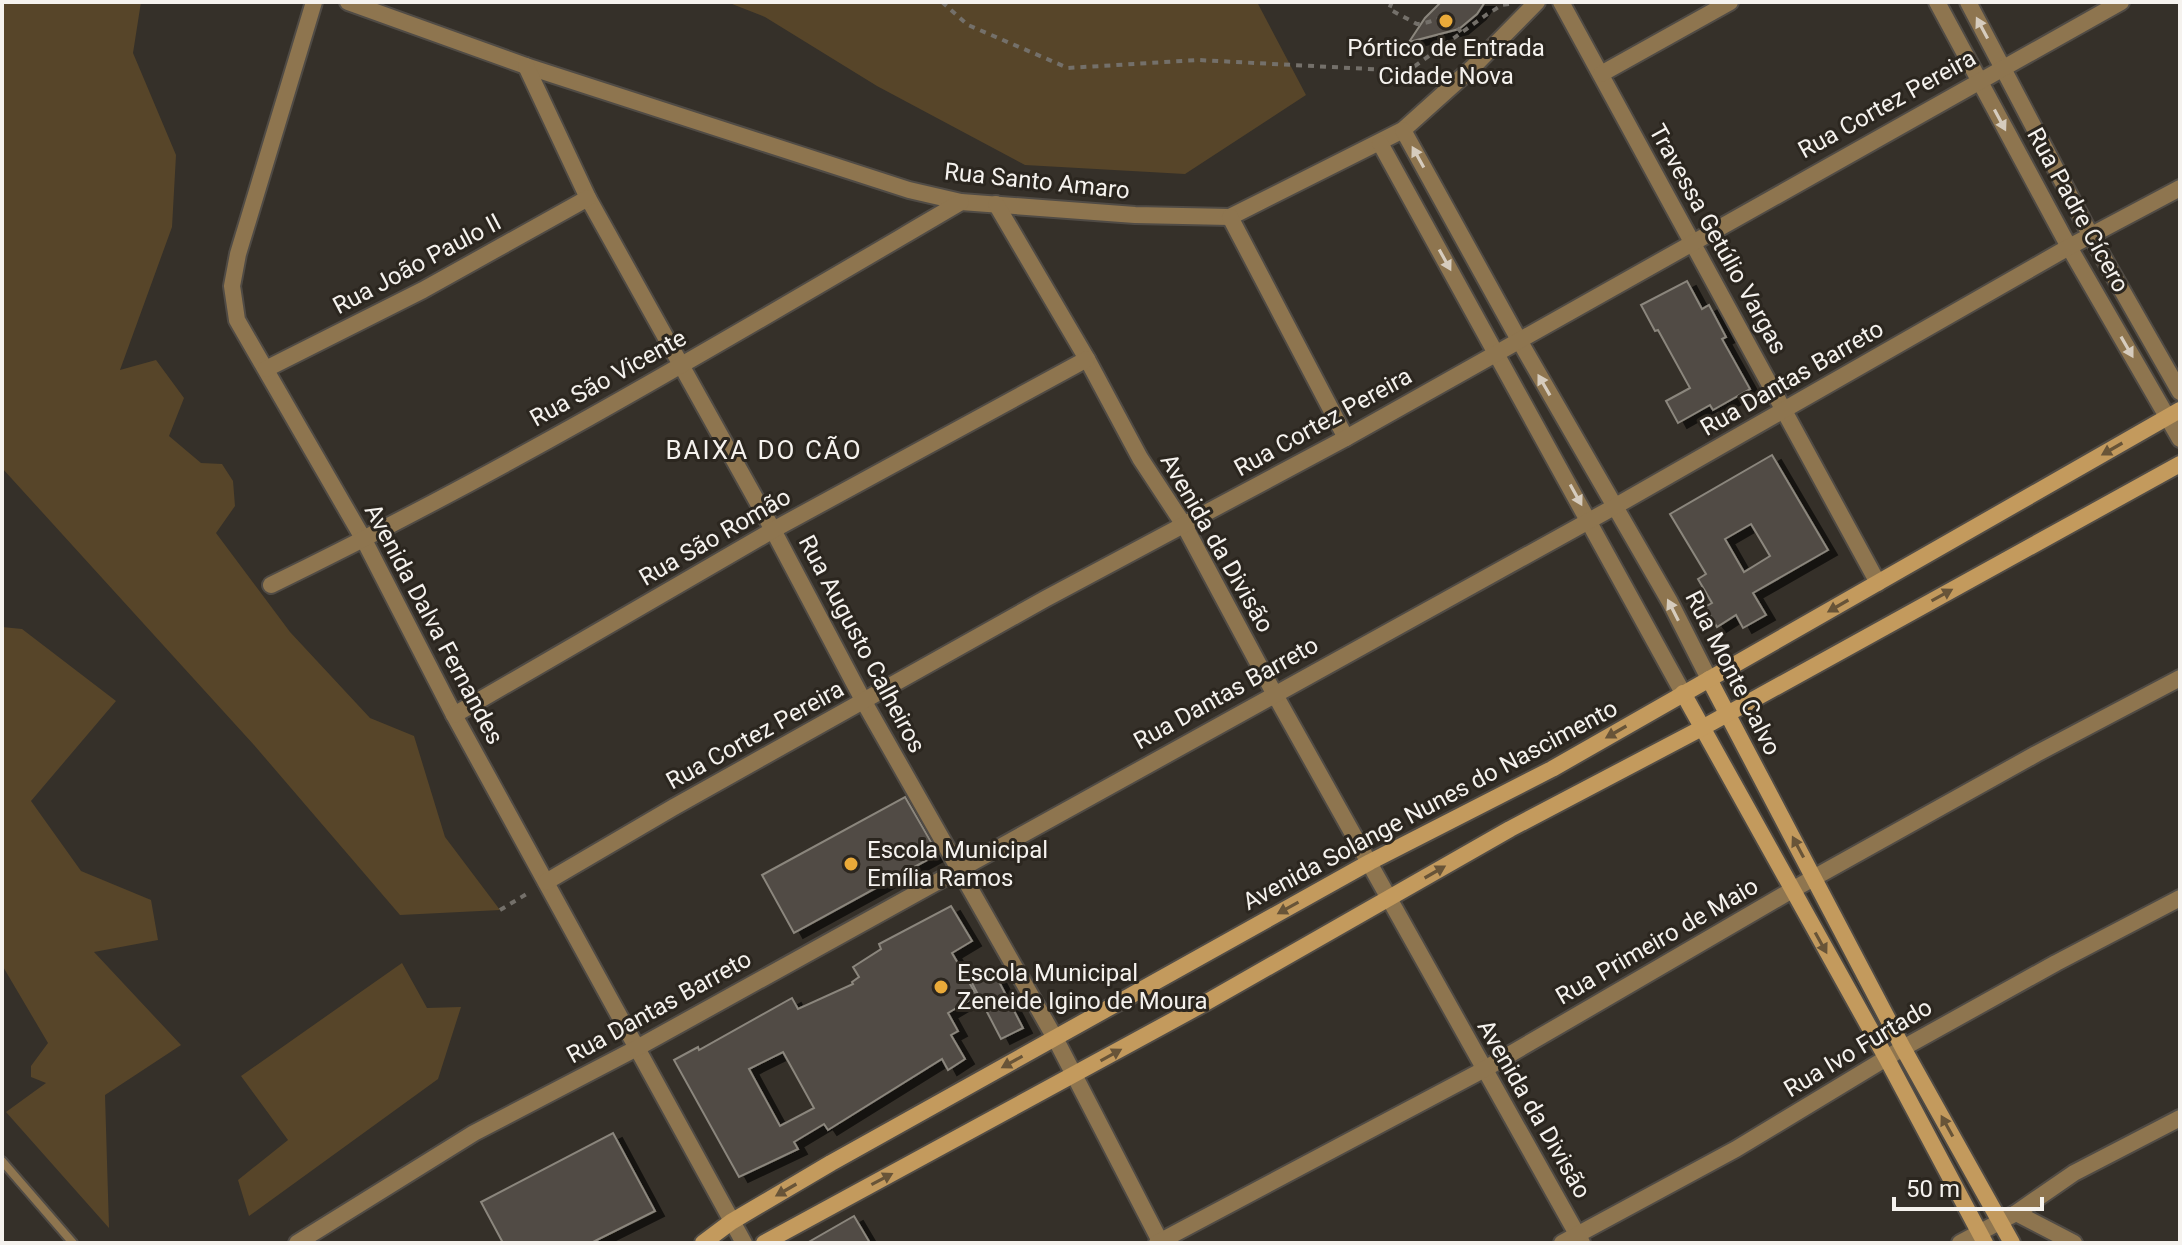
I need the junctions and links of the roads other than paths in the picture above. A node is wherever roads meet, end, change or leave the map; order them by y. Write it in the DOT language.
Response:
graph roads {
  1 [pos="314,2"];
  2 [pos="348,2"];
  3 [pos="1561,2"];
  4 [pos="1730,2"];
  5 [pos="1937,2"];
  6 [pos="1968,2"];
  7 [pos="2121,2"];
  8 [pos="1534,5"];
  9 [pos="526,66"];
  10 [pos="2002,67"];
  11 [pos="1601,74"];
  12 [pos="1979,80"];
  13 [pos="1403,130"];
  14 [pos="1380,143"];
  15 [pos="2180,188"];
  16 [pos="588,198"];
  17 [pos="961,202"];
  18 [pos="996,204"];
  19 [pos="1230,217"];
  20 [pos="2091,236"];
  21 [pos="1690,242"];
  22 [pos="2069,247"];
  23 [pos="1519,340"];
  24 [pos="1497,353"];
  25 [pos="1087,359"];
  26 [pos="682,365"];
  27 [pos="266,369"];
  28 [pos="2180,392"];
  29 [pos="1785,411"];
  30 [pos="2174,414"];
  31 [pos="1346,438"];
  32 [pos="2180,439"];
  33 [pos="2180,464"];
  34 [pos="1614,507"];
  35 [pos="1590,520"];
  36 [pos="1184,525"];
  37 [pos="773,530"];
  38 [pos="364,540"];
  39 [pos="1878,583"];
  40 [pos="271,585"];
  41 [pos="2180,678"];
  42 [pos="1709,679"];
  43 [pos="1274,693"];
  44 [pos="1683,693"];
  45 [pos="864,702"];
  46 [pos="1726,713"];
  47 [pos="454,715"];
  48 [pos="1702,728"];
  49 [pos="1370,862"];
  50 [pos="959,868"];
  51 [pos="1814,878"];
  52 [pos="546,882"];
  53 [pos="1792,890"];
  54 [pos="1390,898"];
  55 [pos="2180,898"];
  56 [pos="1055,1038"];
  57 [pos="637,1048"];
  58 [pos="1903,1048"];
  59 [pos="1887,1059"];
  60 [pos="1483,1070"];
  61 [pos="1074,1075"];
  62 [pos="2180,1118"];
  63 [pos="2,1161"];
  64 [pos="2016,1213"];
  65 [pos="731,1222"];
  66 [pos="2000,1222"];
  67 [pos="1982,1238"];
  68 [pos="1574,1240"];
  69 [pos="1159,1242"];
  70 [pos="73,1243"];
  71 [pos="297,1243"];
  72 [pos="703,1243"];
  73 [pos="744,1243"];
  74 [pos="764,1243"];
  75 [pos="1960,1243"];
  76 [pos="2012,1243"];
  77 [pos="2074,1243"];
  1 -- 27 [label="street, Avenida Dalva Fernandes"];
  2 -- 9 [label="street, Rua Santo Amaro"];
  3 -- 11 [label="street, Travessa Getúlio Vargas"];
  4 -- 11 [label="street"];
  5 -- 12 [label="street, Rua Padre Cícero"];
  10 -- 6 [label="street, Rua Padre Cícero, one-way"];
  7 -- 10 [label="street, Rua Cortez Pereira"];
  8 -- 13 [label="street, Rua Santo Amaro"];
  9 -- 16 [label="street, Rua Augusto Calheiros"];
  9 -- 17 [label="street, Rua Santo Amaro"];
  10 -- 12 [label="street, Rua Cortez Pereira"];
  10 -- 20 [label="street, Rua Padre Cícero"];
  11 -- 21 [label="street, Travessa Getúlio Vargas"];
  12 -- 21 [label="street, Rua Cortez Pereira"];
  12 -- 22 [label="street, Rua Padre Cícero, one-way"];
  13 -- 14 [label="street, Rua Santo Amaro"];
  23 -- 13 [label="street, Rua Monte Calvo, one-way"];
  14 -- 19 [label="street, Rua Santo Amaro"];
  14 -- 24 [label="street, one-way"];
  15 -- 20 [label="street, Rua Dantas Barreto"];
  16 -- 26 [label="street, Rua Augusto Calheiros"];
  16 -- 27 [label="street, Rua João Paulo II"];
  17 -- 18 [label="street, Rua Santo Amaro"];
  17 -- 26 [label="street, Rua São Vicente"];
  18 -- 19 [label="street, Rua Santo Amaro"];
  18 -- 25 [label="street, Avenida da Divisão"];
  19 -- 31 [label="street"];
  20 -- 22 [label="street, Rua Dantas Barreto"];
  20 -- 28 [label="street, Rua Padre Cícero"];
  21 -- 23 [label="street, Rua Cortez Pereira"];
  21 -- 29 [label="street, Travessa Getúlio Vargas"];
  22 -- 29 [label="street, Rua Dantas Barreto"];
  22 -- 30 [label="street, Rua Padre Cícero, one-way"];
  23 -- 24 [label="street, Rua Cortez Pereira"];
  34 -- 23 [label="street, Rua Monte Calvo, one-way"];
  24 -- 31 [label="street, Rua Cortez Pereira"];
  24 -- 35 [label="street, one-way"];
  25 -- 36 [label="street, Avenida da Divisão"];
  25 -- 37 [label="street, Rua São Romão"];
  26 -- 37 [label="street, Rua Augusto Calheiros"];
  26 -- 38 [label="street, Rua São Vicente"];
  27 -- 38 [label="street, Avenida Dalva Fernandes"];
  29 -- 34 [label="street, Rua Dantas Barreto"];
  29 -- 39 [label="street, Travessa Getúlio Vargas"];
  30 -- 32 [label="street, Rua Padre Cícero"];
  30 -- 39 [label="main road, Avenida Solange Nunes do Nascimento, one-way"];
  31 -- 36 [label="street, Rua Cortez Pereira"];
  46 -- 33 [label="main road, one-way"];
  34 -- 35 [label="street, Rua Dantas Barreto"];
  42 -- 34 [label="street, Rua Monte Calvo, one-way"];
  35 -- 43 [label="street, Rua Dantas Barreto"];
  35 -- 44 [label="street"];
  36 -- 43 [label="street, Avenida da Divisão"];
  36 -- 45 [label="street, Rua Cortez Pereira"];
  37 -- 45 [label="street, Rua Augusto Calheiros"];
  37 -- 47 [label="street, Rua São Romão"];
  38 -- 40 [label="street, Rua São Vicente"];
  38 -- 47 [label="street, Avenida Dalva Fernandes"];
  39 -- 42 [label="main road, Avenida Solange Nunes do Nascimento, one-way"];
  41 -- 51 [label="street, Rua Primeiro de Maio"];
  42 -- 44 [label="main road, Avenida Solange Nunes do Nascimento"];
  42 -- 46 [label="main road, Rua Monte Calvo"];
  43 -- 49 [label="street, Avenida da Divisão"];
  43 -- 50 [label="street, Rua Dantas Barreto"];
  44 -- 48 [label="main road"];
  44 -- 49 [label="main road, Avenida Solange Nunes do Nascimento, one-way"];
  45 -- 50 [label="street, Rua Augusto Calheiros"];
  45 -- 52 [label="street, Rua Cortez Pereira"];
  46 -- 48 [label="main road"];
  51 -- 46 [label="main road, Rua Monte Calvo, one-way"];
  47 -- 52 [label="street, Avenida Dalva Fernandes"];
  48 -- 53 [label="main road"];
  54 -- 48 [label="main road, one-way"];
  49 -- 54 [label="street, Avenida da Divisão"];
  49 -- 56 [label="main road, Avenida Solange Nunes do Nascimento, one-way"];
  50 -- 56 [label="street, Rua Augusto Calheiros"];
  50 -- 57 [label="street, Rua Dantas Barreto"];
  51 -- 53 [label="street, Rua Primeiro de Maio"];
  51 -- 58 [label="main road, Rua Monte Calvo"];
  52 -- 57 [label="street, Avenida Dalva Fernandes"];
  53 -- 59 [label="main road, one-way"];
  53 -- 60 [label="street, Rua Primeiro de Maio"];
  54 -- 60 [label="street, Avenida da Divisão"];
  61 -- 54 [label="main road, one-way"];
  55 -- 58 [label="street, Rua Ivo Furtado"];
  56 -- 61 [label="street, Rua Augusto Calheiros"];
  56 -- 65 [label="main road, Avenida Solange Nunes do Nascimento, one-way"];
  57 -- 65 [label="street, Avenida Dalva Fernandes"];
  57 -- 71 [label="street, Rua Dantas Barreto"];
  58 -- 59 [label="street, Rua Ivo Furtado"];
  66 -- 58 [label="main road, Rua Monte Calvo, one-way"];
  59 -- 67 [label="main road"];
  59 -- 68 [label="street, Rua Ivo Furtado"];
  60 -- 68 [label="street, Avenida da Divisão"];
  60 -- 69 [label="street, Rua Primeiro de Maio"];
  61 -- 69 [label="street, Rua Augusto Calheiros"];
  74 -- 61 [label="main road, one-way"];
  62 -- 64 [label="street"];
  63 -- 70 [label="lane"];
  64 -- 66 [label="street"];
  64 -- 77 [label="street"];
  65 -- 72 [label="main road, Avenida Solange Nunes do Nascimento"];
  65 -- 73 [label="street, Avenida Dalva Fernandes"];
  66 -- 67 [label="street"];
  66 -- 76 [label="main road, Rua Monte Calvo"];
  67 -- 75 [label="street"];
}
